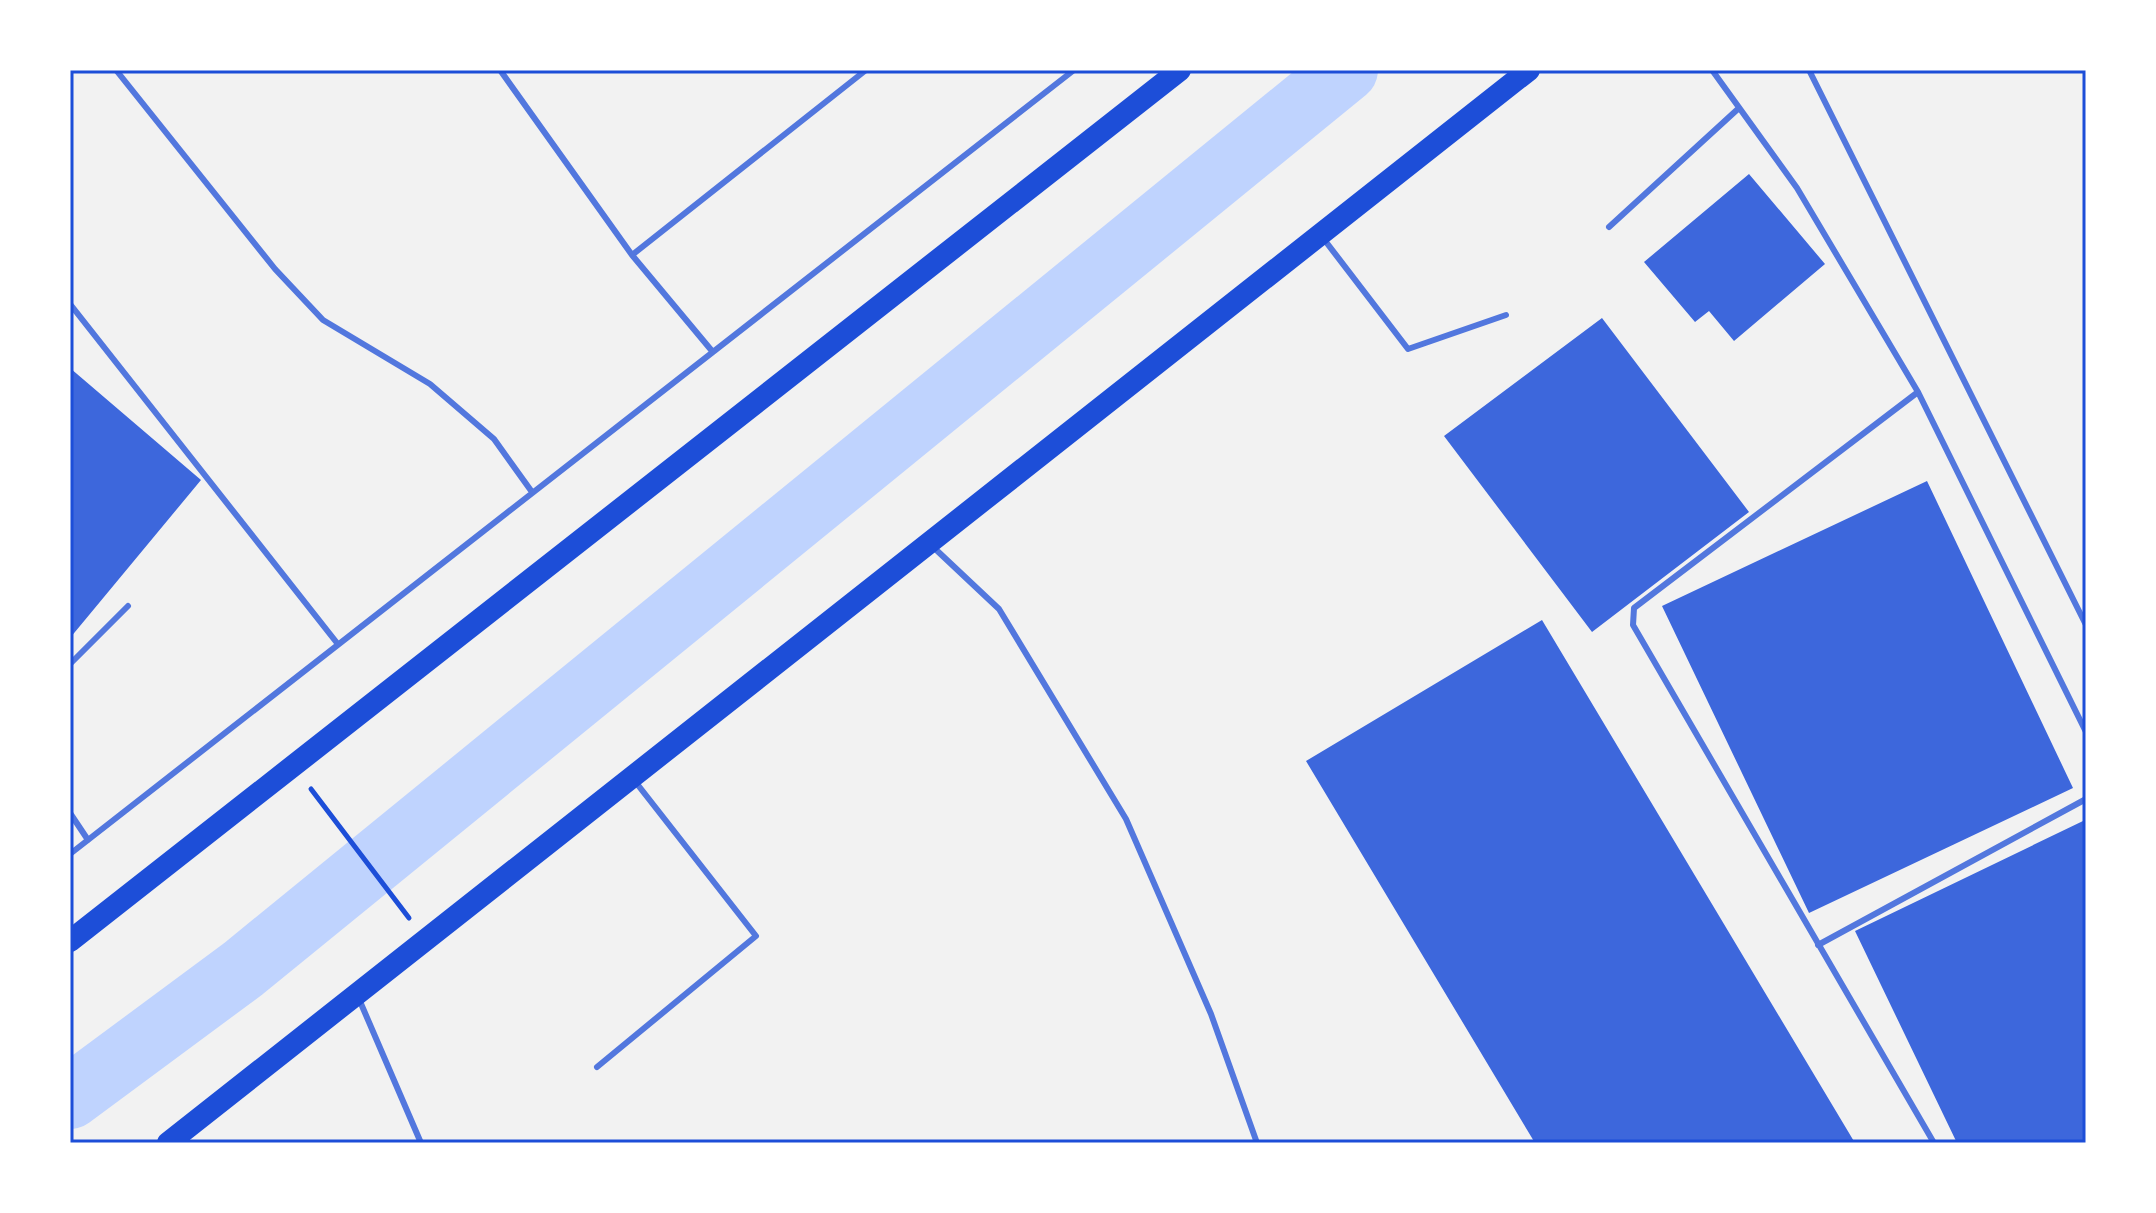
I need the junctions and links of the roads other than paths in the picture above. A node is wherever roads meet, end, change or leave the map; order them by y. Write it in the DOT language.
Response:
graph roads {
  1 [pos="116,70"];
  2 [pos="500,70"];
  3 [pos="866,70"];
  4 [pos="1074,70"];
  5 [pos="1180,70"];
  6 [pos="1529,70"];
  7 [pos="1712,70"];
  8 [pos="1809,70"];
  9 [pos="1739,108"];
  10 [pos="1609,227"];
  11 [pos="1322,236"];
  12 [pos="632,255"];
  13 [pos="70,304"];
  14 [pos="1506,315"];
  15 [pos="712,351"];
  16 [pos="1918,392"];
  17 [pos="532,492"];
  18 [pos="929,542"];
  19 [pos="128,606"];
  20 [pos="2086,625"];
  21 [pos="337,643"];
  22 [pos="70,664"];
  23 [pos="2086,732"];
  24 [pos="631,777"];
  25 [pos="2086,799"];
  26 [pos="70,813"];
  27 [pos="88,840"];
  28 [pos="70,854"];
  29 [pos="70,941"];
  30 [pos="1818,945"];
  31 [pos="357,994"];
  32 [pos="597,1067"];
  33 [pos="168,1143"];
  34 [pos="421,1143"];
  35 [pos="1257,1143"];
  36 [pos="1934,1143"];
  1 -- 17 [label="lane"];
  2 -- 12 [label="lane"];
  3 -- 12 [label="lane"];
  4 -- 15 [label="lane"];
  5 -- 29 [label="highway"];
  6 -- 11 [label="highway"];
  7 -- 9 [label="lane"];
  8 -- 20 [label="lane"];
  9 -- 10 [label="lane"];
  9 -- 16 [label="lane"];
  11 -- 14 [label="lane"];
  11 -- 18 [label="highway"];
  12 -- 15 [label="lane"];
  13 -- 21 [label="lane"];
  15 -- 17 [label="lane"];
  16 -- 23 [label="lane"];
  16 -- 30 [label="lane"];
  17 -- 21 [label="lane"];
  18 -- 24 [label="highway"];
  18 -- 35 [label="lane"];
  19 -- 22 [label="lane"];
  21 -- 27 [label="lane"];
  24 -- 31 [label="highway"];
  24 -- 32 [label="lane"];
  25 -- 30 [label="lane"];
  26 -- 27 [label="lane"];
  27 -- 28 [label="lane"];
  30 -- 36 [label="lane"];
  31 -- 33 [label="highway"];
  31 -- 34 [label="lane"];
}
